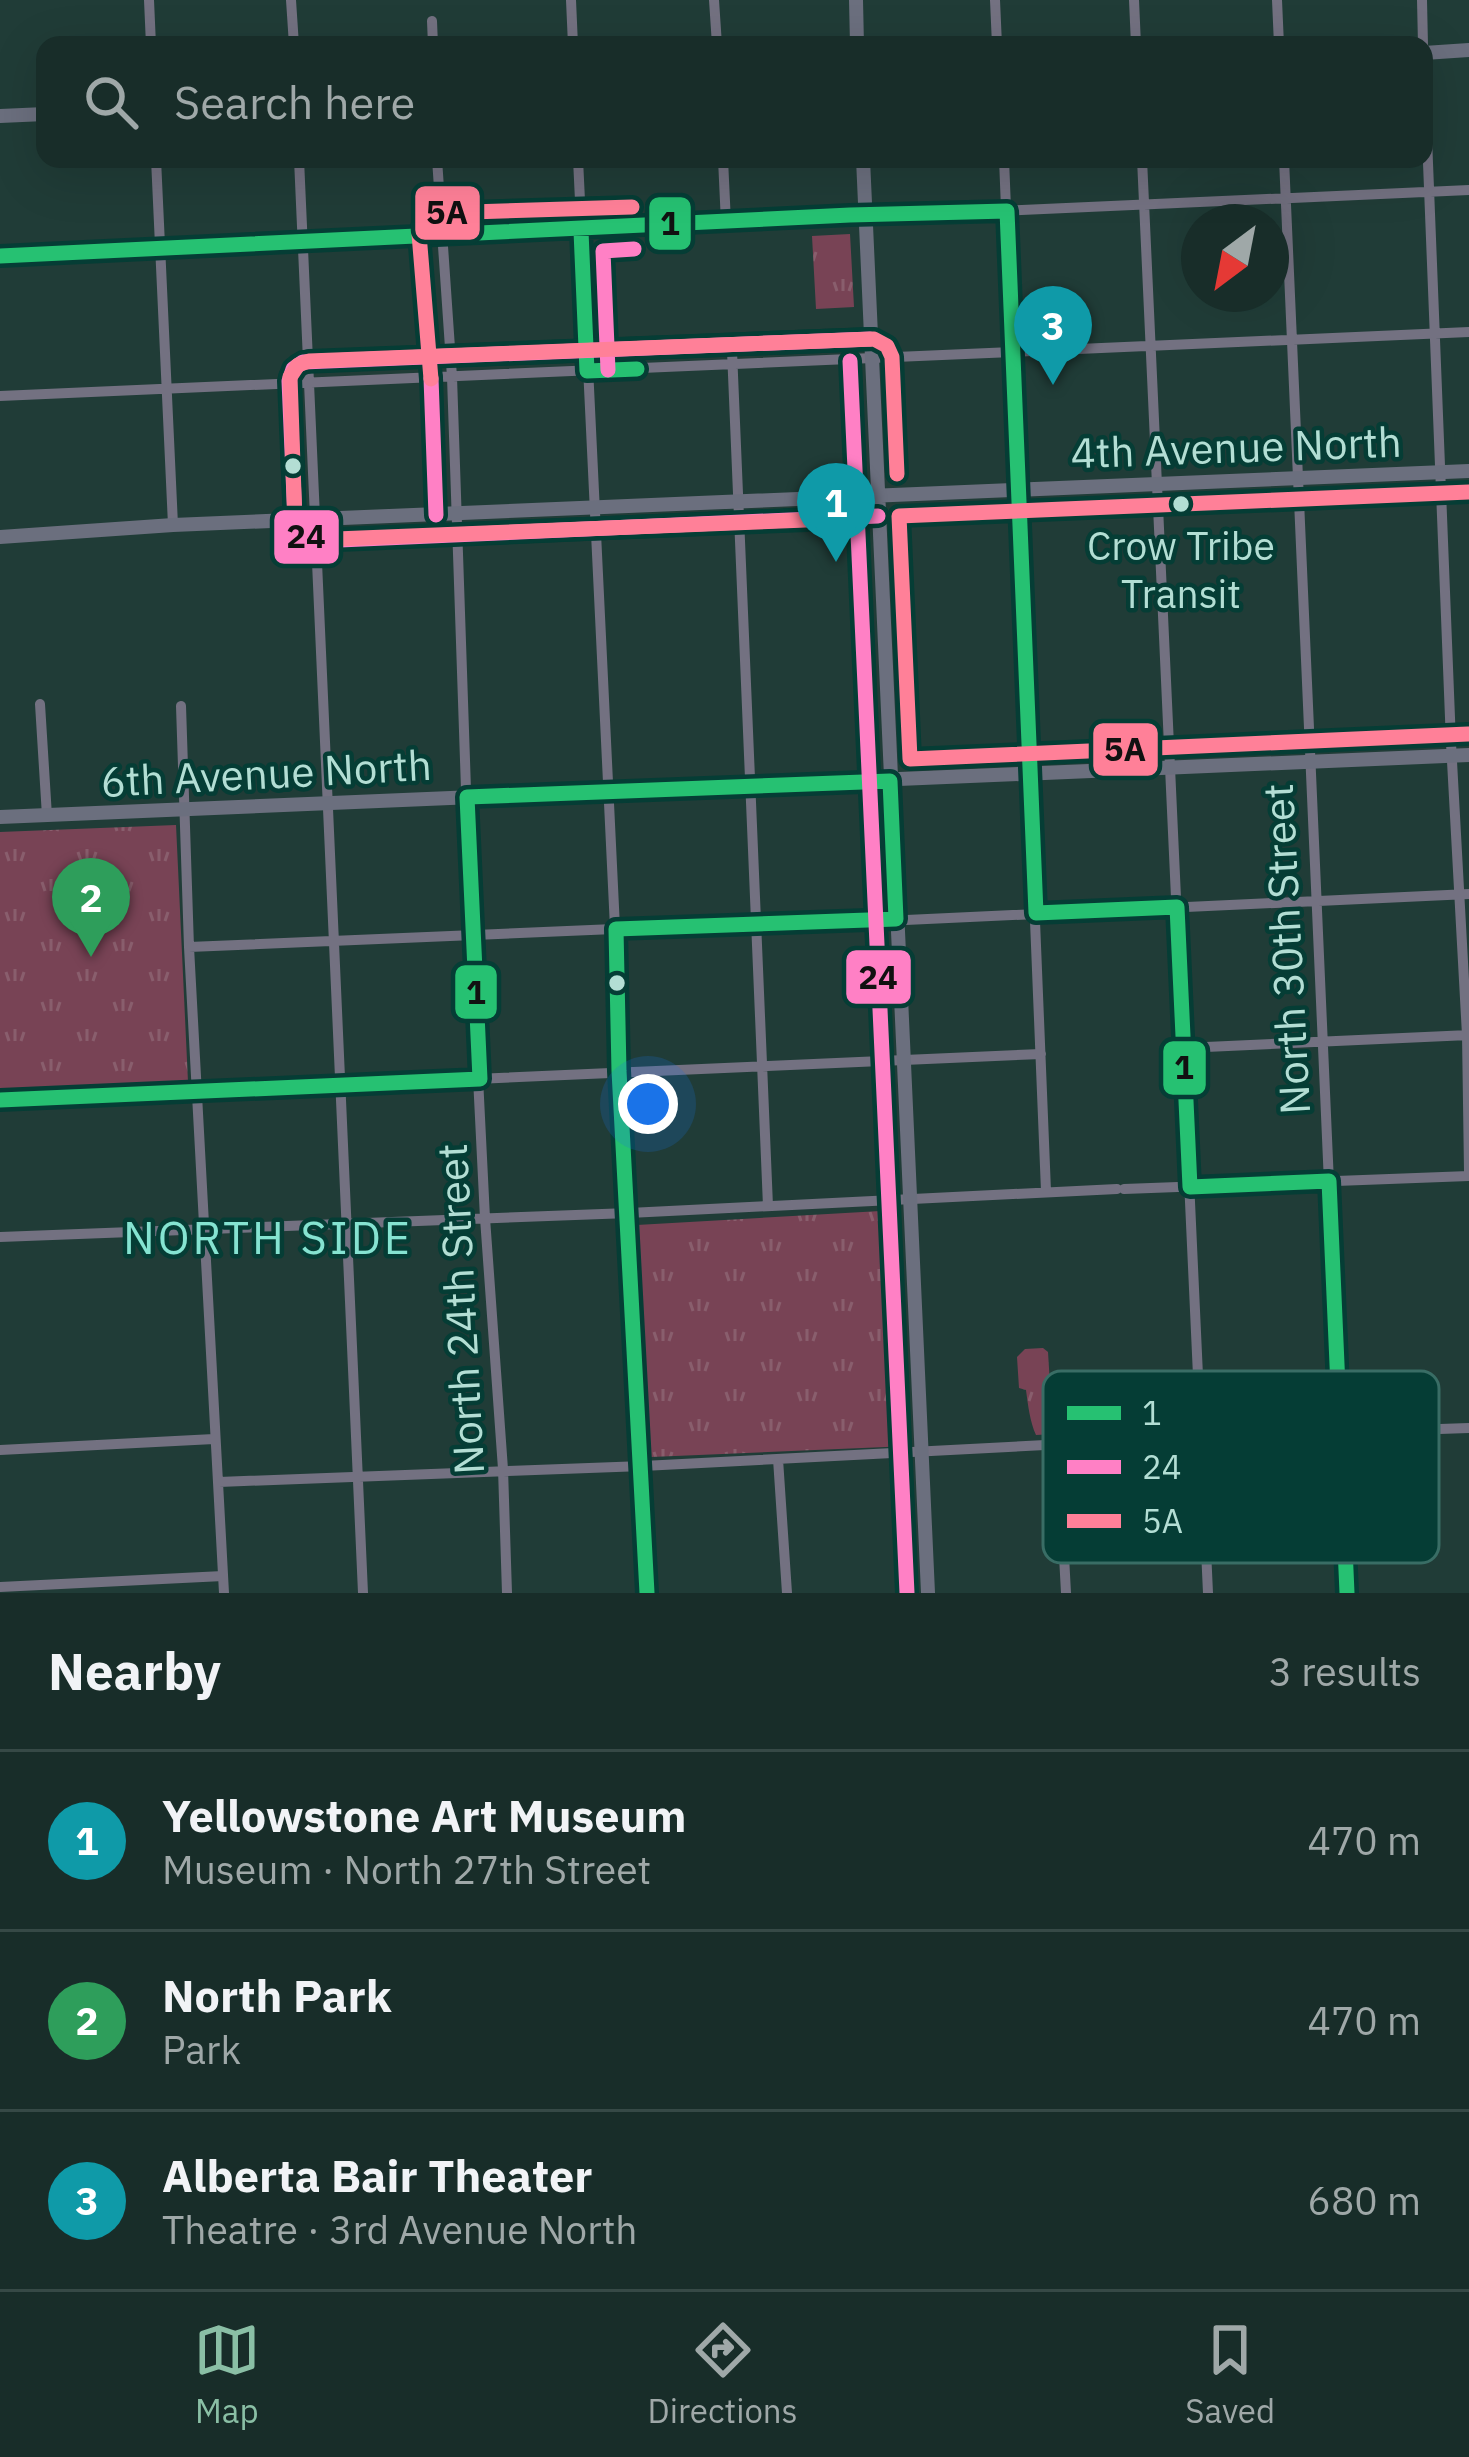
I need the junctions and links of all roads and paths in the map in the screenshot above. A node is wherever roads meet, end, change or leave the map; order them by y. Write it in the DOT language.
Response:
graph roads {
  1 [pos="149,0"];
  2 [pos="292,0"];
  3 [pos="571,0"];
  4 [pos="714,0"];
  5 [pos="856,0"];
  6 [pos="995,0"];
  7 [pos="1134,0"];
  8 [pos="1277,0"];
  9 [pos="1422,0"];
  10 [pos="432,21"];
  11 [pos="151,36"];
  12 [pos="294,36"];
  13 [pos="433,36"];
  14 [pos="573,36"];
  15 [pos="716,36"];
  16 [pos="857,36"];
  17 [pos="997,36"];
  18 [pos="1136,36"];
  19 [pos="1279,36"];
  20 [pos="1423,36"];
  21 [pos="1433,49"];
  22 [pos="1469,50"];
  23 [pos="36,114"];
  24 [pos="0,116"];
  25 [pos="157,168"];
  26 [pos="299,168"];
  27 [pos="437,168"];
  28 [pos="578,168"];
  29 [pos="724,168"];
  30 [pos="863,168"];
  31 [pos="1005,168"];
  32 [pos="1142,168"];
  33 [pos="1284,168"];
  34 [pos="1428,168"];
  35 [pos="1469,190"];
  36 [pos="1429,192"];
  37 [pos="1286,197"];
  38 [pos="1144,205"];
  39 [pos="1007,212"];
  40 [pos="866,215"];
  41 [pos="727,223"];
  42 [pos="580,231"];
  43 [pos="440,234"];
  44 [pos="303,241"];
  45 [pos="161,248"];
  46 [pos="0,256"];
  47 [pos="1469,332"];
  48 [pos="1435,334"];
  49 [pos="1292,338"];
  50 [pos="1151,343"];
  51 [pos="1010,350"];
  52 [pos="732,351"];
  53 [pos="871,360"];
  54 [pos="732,365"];
  55 [pos="587,371"];
  56 [pos="452,376"];
  57 [pos="310,382"];
  58 [pos="166,390"];
  59 [pos="0,396"];
  60 [pos="1469,471"];
  61 [pos="1440,472"];
  62 [pos="1298,477"];
  63 [pos="1157,482"];
  64 [pos="1016,490"];
  65 [pos="877,495"];
  66 [pos="738,503"];
  67 [pos="595,509"];
  68 [pos="457,514"];
  69 [pos="316,520"];
  70 [pos="173,525"];
  71 [pos="0,537"];
  72 [pos="40,704"];
  73 [pos="181,706"];
  74 [pos="1469,755"];
  75 [pos="1451,756"];
  76 [pos="1311,761"];
  77 [pos="1171,767"];
  78 [pos="1031,773"];
  79 [pos="890,781"];
  80 [pos="748,784"];
  81 [pos="605,790"];
  82 [pos="467,797"];
  83 [pos="328,802"];
  84 [pos="183,809"];
  85 [pos="47,816"];
  86 [pos="0,817"];
  87 [pos="1464,895"];
  88 [pos="1317,901"];
  89 [pos="1177,907"];
  90 [pos="1036,913"];
  91 [pos="896,919"];
  92 [pos="755,927"];
  93 [pos="616,929"];
  94 [pos="471,937"];
  95 [pos="334,943"];
  96 [pos="189,947"];
  97 [pos="1468,1035"];
  98 [pos="1323,1041"];
  99 [pos="1184,1048"];
  100 [pos="1041,1054"];
  101 [pos="905,1060"];
  102 [pos="761,1065"];
  103 [pos="619,1071"];
  104 [pos="481,1078"];
  105 [pos="340,1083"];
  106 [pos="198,1089"];
  107 [pos="0,1100"];
  108 [pos="1469,1173"];
  109 [pos="1329,1181"];
  110 [pos="1190,1187"];
  111 [pos="1046,1191"];
  112 [pos="910,1198"];
  113 [pos="768,1206"];
  114 [pos="629,1213"];
  115 [pos="484,1218"];
  116 [pos="346,1225"];
  117 [pos="206,1231"];
  118 [pos="0,1237"];
  119 [pos="1198,1371"];
  120 [pos="1337,1371"];
  121 [pos="1469,1428"];
  122 [pos="1439,1429"];
  123 [pos="214,1439"];
  124 [pos="1043,1445"];
  125 [pos="0,1450"];
  126 [pos="921,1452"];
  127 [pos="778,1459"];
  128 [pos="643,1466"];
  129 [pos="503,1469"];
  130 [pos="357,1476"];
  131 [pos="219,1482"];
  132 [pos="1064,1563"];
  133 [pos="1207,1563"];
  134 [pos="1346,1563"];
  135 [pos="223,1576"];
  136 [pos="0,1587"];
  137 [pos="224,1593"];
  138 [pos="363,1593"];
  139 [pos="507,1593"];
  140 [pos="647,1593"];
  141 [pos="787,1593"];
  142 [pos="928,1593"];
  143 [pos="1066,1593"];
  144 [pos="1208,1593"];
  145 [pos="1347,1593"];
  1 -- 11 [label="street"];
  2 -- 12 [label="street"];
  3 -- 14 [label="street"];
  4 -- 15 [label="street"];
  5 -- 16 [label="main road"];
  6 -- 17 [label="street"];
  7 -- 18 [label="street"];
  8 -- 19 [label="street"];
  9 -- 20 [label="street"];
  10 -- 13 [label="street"];
  21 -- 22 [label="main road"];
  23 -- 24 [label="main road"];
  25 -- 45 [label="street"];
  26 -- 44 [label="street"];
  27 -- 43 [label="street, North 24th Street"];
  28 -- 42 [label="street"];
  29 -- 41 [label="street"];
  30 -- 40 [label="main road"];
  31 -- 39 [label="street"];
  32 -- 38 [label="street"];
  33 -- 37 [label="street, North 30th Street"];
  34 -- 36 [label="street"];
  35 -- 36 [label="street"];
  36 -- 37 [label="street"];
  36 -- 48 [label="street"];
  37 -- 38 [label="street"];
  37 -- 49 [label="street, North 30th Street"];
  38 -- 39 [label="street"];
  38 -- 50 [label="street"];
  39 -- 40 [label="street"];
  39 -- 51 [label="street"];
  40 -- 41 [label="street"];
  40 -- 53 [label="main road"];
  41 -- 42 [label="street"];
  42 -- 43 [label="street"];
  42 -- 55 [label="street"];
  43 -- 44 [label="street"];
  43 -- 56 [label="street, North 24th Street"];
  44 -- 45 [label="street"];
  44 -- 57 [label="street"];
  45 -- 46 [label="street"];
  45 -- 58 [label="street"];
  47 -- 48 [label="street"];
  48 -- 49 [label="street"];
  48 -- 61 [label="street"];
  49 -- 50 [label="street"];
  49 -- 62 [label="street, North 30th Street"];
  50 -- 51 [label="street"];
  50 -- 63 [label="street"];
  51 -- 53 [label="street"];
  51 -- 64 [label="street"];
  52 -- 54 [label="street"];
  53 -- 54 [label="street"];
  53 -- 65 [label="main road"];
  54 -- 55 [label="street"];
  54 -- 66 [label="street"];
  55 -- 56 [label="street"];
  55 -- 67 [label="street"];
  56 -- 57 [label="street"];
  56 -- 68 [label="street, North 24th Street"];
  57 -- 58 [label="street"];
  57 -- 69 [label="street"];
  58 -- 59 [label="street"];
  58 -- 70 [label="street"];
  60 -- 61 [label="main road, 4th Avenue North"];
  61 -- 62 [label="main road, 4th Avenue North"];
  61 -- 75 [label="street"];
  62 -- 63 [label="main road, 4th Avenue North"];
  62 -- 76 [label="street, North 30th Street"];
  63 -- 64 [label="main road, 4th Avenue North"];
  63 -- 77 [label="street"];
  64 -- 65 [label="main road, 4th Avenue North"];
  64 -- 78 [label="street"];
  65 -- 66 [label="main road, 4th Avenue North"];
  65 -- 79 [label="main road"];
  66 -- 67 [label="main road, 4th Avenue North"];
  66 -- 80 [label="street"];
  67 -- 68 [label="main road, 4th Avenue North"];
  67 -- 81 [label="street"];
  68 -- 69 [label="main road, 4th Avenue North"];
  68 -- 82 [label="street, North 24th Street"];
  69 -- 70 [label="main road, 4th Avenue North"];
  69 -- 83 [label="street"];
  70 -- 71 [label="main road, 4th Avenue North"];
  72 -- 85 [label="street"];
  73 -- 84 [label="street"];
  74 -- 75 [label="main road, 6th Avenue North"];
  75 -- 76 [label="main road, 6th Avenue North"];
  75 -- 87 [label="street"];
  76 -- 77 [label="main road, 6th Avenue North"];
  76 -- 88 [label="street, North 30th Street"];
  77 -- 78 [label="main road, 6th Avenue North"];
  77 -- 89 [label="street"];
  78 -- 79 [label="main road, 6th Avenue North"];
  78 -- 90 [label="street"];
  79 -- 80 [label="main road, 6th Avenue North"];
  79 -- 91 [label="main road"];
  80 -- 81 [label="main road, 6th Avenue North"];
  80 -- 92 [label="street"];
  81 -- 82 [label="main road, 6th Avenue North"];
  81 -- 93 [label="street"];
  82 -- 83 [label="main road, 6th Avenue North"];
  82 -- 94 [label="street, North 24th Street"];
  83 -- 84 [label="main road, 6th Avenue North"];
  83 -- 95 [label="street"];
  84 -- 85 [label="main road, 6th Avenue North"];
  84 -- 96 [label="street"];
  85 -- 86 [label="main road, 6th Avenue North"];
  87 -- 88 [label="street"];
  87 -- 97 [label="street"];
  88 -- 89 [label="street"];
  88 -- 98 [label="street, North 30th Street"];
  89 -- 90 [label="street"];
  89 -- 99 [label="street"];
  90 -- 91 [label="street"];
  90 -- 100 [label="street"];
  91 -- 92 [label="street"];
  91 -- 101 [label="main road"];
  92 -- 93 [label="street"];
  92 -- 102 [label="street"];
  93 -- 94 [label="street"];
  93 -- 103 [label="street"];
  94 -- 95 [label="street"];
  94 -- 104 [label="street, North 24th Street"];
  95 -- 96 [label="street"];
  95 -- 105 [label="street"];
  96 -- 106 [label="street"];
  97 -- 98 [label="street"];
  97 -- 108 [label="street"];
  98 -- 99 [label="street"];
  98 -- 109 [label="street, North 30th Street"];
  99 -- 110 [label="street"];
  100 -- 101 [label="street"];
  100 -- 111 [label="street"];
  101 -- 102 [label="street"];
  101 -- 112 [label="main road"];
  102 -- 103 [label="street"];
  102 -- 113 [label="street"];
  103 -- 104 [label="street"];
  103 -- 114 [label="street"];
  104 -- 105 [label="street"];
  104 -- 115 [label="street, North 24th Street"];
  105 -- 106 [label="street"];
  105 -- 116 [label="street"];
  106 -- 107 [label="street"];
  106 -- 117 [label="street"];
  108 -- 109 [label="street"];
  109 -- 110 [label="street"];
  109 -- 120 [label="street, North 30th Street"];
  110 -- 111 [label="street"];
  110 -- 119 [label="street"];
  111 -- 112 [label="street"];
  112 -- 113 [label="street"];
  112 -- 126 [label="main road"];
  113 -- 114 [label="street"];
  114 -- 115 [label="street"];
  114 -- 128 [label="street"];
  115 -- 116 [label="street"];
  115 -- 129 [label="street, North 24th Street"];
  116 -- 117 [label="street"];
  116 -- 130 [label="street"];
  117 -- 118 [label="street"];
  117 -- 123 [label="street"];
  121 -- 122 [label="street"];
  123 -- 125 [label="street"];
  123 -- 131 [label="street"];
  124 -- 126 [label="street"];
  126 -- 127 [label="street"];
  126 -- 142 [label="main road"];
  127 -- 128 [label="street"];
  127 -- 141 [label="street"];
  128 -- 129 [label="street"];
  128 -- 140 [label="street"];
  129 -- 130 [label="street"];
  129 -- 139 [label="street, North 24th Street"];
  130 -- 131 [label="street"];
  130 -- 138 [label="street"];
  131 -- 135 [label="street"];
  132 -- 143 [label="street"];
  133 -- 144 [label="street"];
  134 -- 145 [label="street, North 30th Street"];
  135 -- 136 [label="street"];
  135 -- 137 [label="street"];
}
